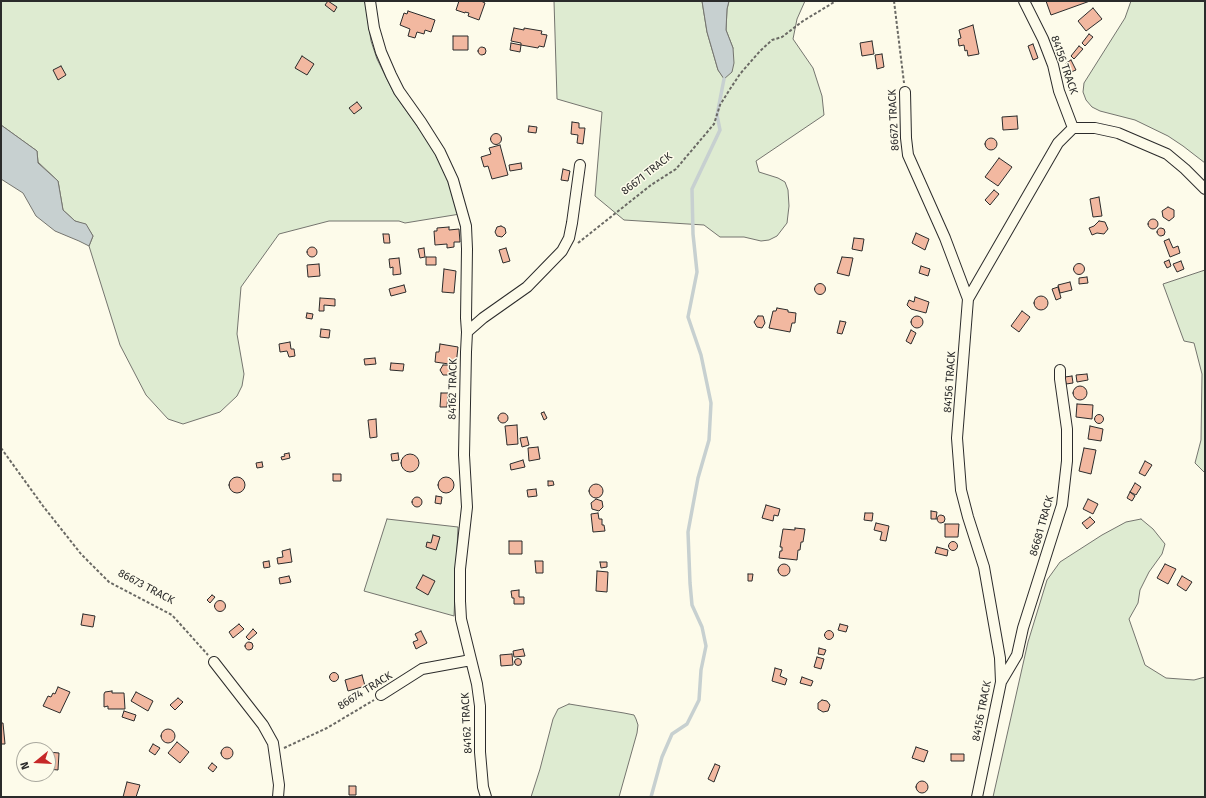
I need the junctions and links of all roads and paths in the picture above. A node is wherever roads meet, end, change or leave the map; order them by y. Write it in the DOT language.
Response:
graph roads {
  1 [pos="370,1"];
  2 [pos="836,1"];
  3 [pos="894,1"];
  4 [pos="1024,1"];
  5 [pos="905,92"];
  6 [pos="1073,128"];
  7 [pos="580,165"];
  8 [pos="1205,189"];
  9 [pos="574,246"];
  10 [pos="968,299"];
  11 [pos="467,332"];
  12 [pos="1060,370"];
  13 [pos="1,448"];
  14 [pos="471,660"];
  15 [pos="214,662"];
  16 [pos="1001,682"];
  17 [pos="382,695"];
  18 [pos="274,753"];
  19 [pos="278,797"];
  20 [pos="486,797"];
  21 [pos="977,797"];
  1 -- 11 [label="street, 84162 TRACK"];
  2 -- 9 [label="path, 86671 TRACK"];
  3 -- 5 [label="path, 86672 TRACK"];
  4 -- 6 [label="street, 84156 TRACK"];
  5 -- 10 [label="street, 86672 TRACK"];
  6 -- 8 [label="street"];
  6 -- 10 [label="street, 84156 TRACK"];
  7 -- 11 [label="street"];
  10 -- 16 [label="street, 84156 TRACK"];
  11 -- 14 [label="street, 84162 TRACK"];
  12 -- 16 [label="street, 86681 TRACK"];
  13 -- 15 [label="path, 86673 TRACK"];
  14 -- 17 [label="street, 86674 TRACK"];
  14 -- 20 [label="street, 84162 TRACK"];
  15 -- 18 [label="street"];
  16 -- 21 [label="street, 84156 TRACK"];
  17 -- 18 [label="path, 86674 TRACK"];
  18 -- 19 [label="street"];
}
